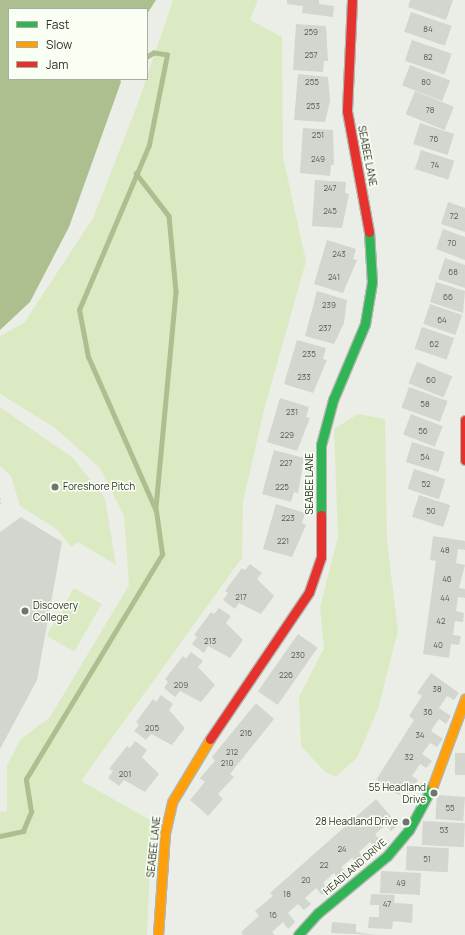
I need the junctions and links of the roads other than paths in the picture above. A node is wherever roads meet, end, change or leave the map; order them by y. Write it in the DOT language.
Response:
graph roads {
  1 [pos="352,0"];
  2 [pos="465,420"];
  3 [pos="465,460"];
  4 [pos="465,699"];
  5 [pos="158,935"];
  6 [pos="298,935"];
  1 -- 5 [label="street, SEABEE LANE"];
  2 -- 3 [label="street"];
  4 -- 6 [label="street, HEADLAND DRIVE"];
}
